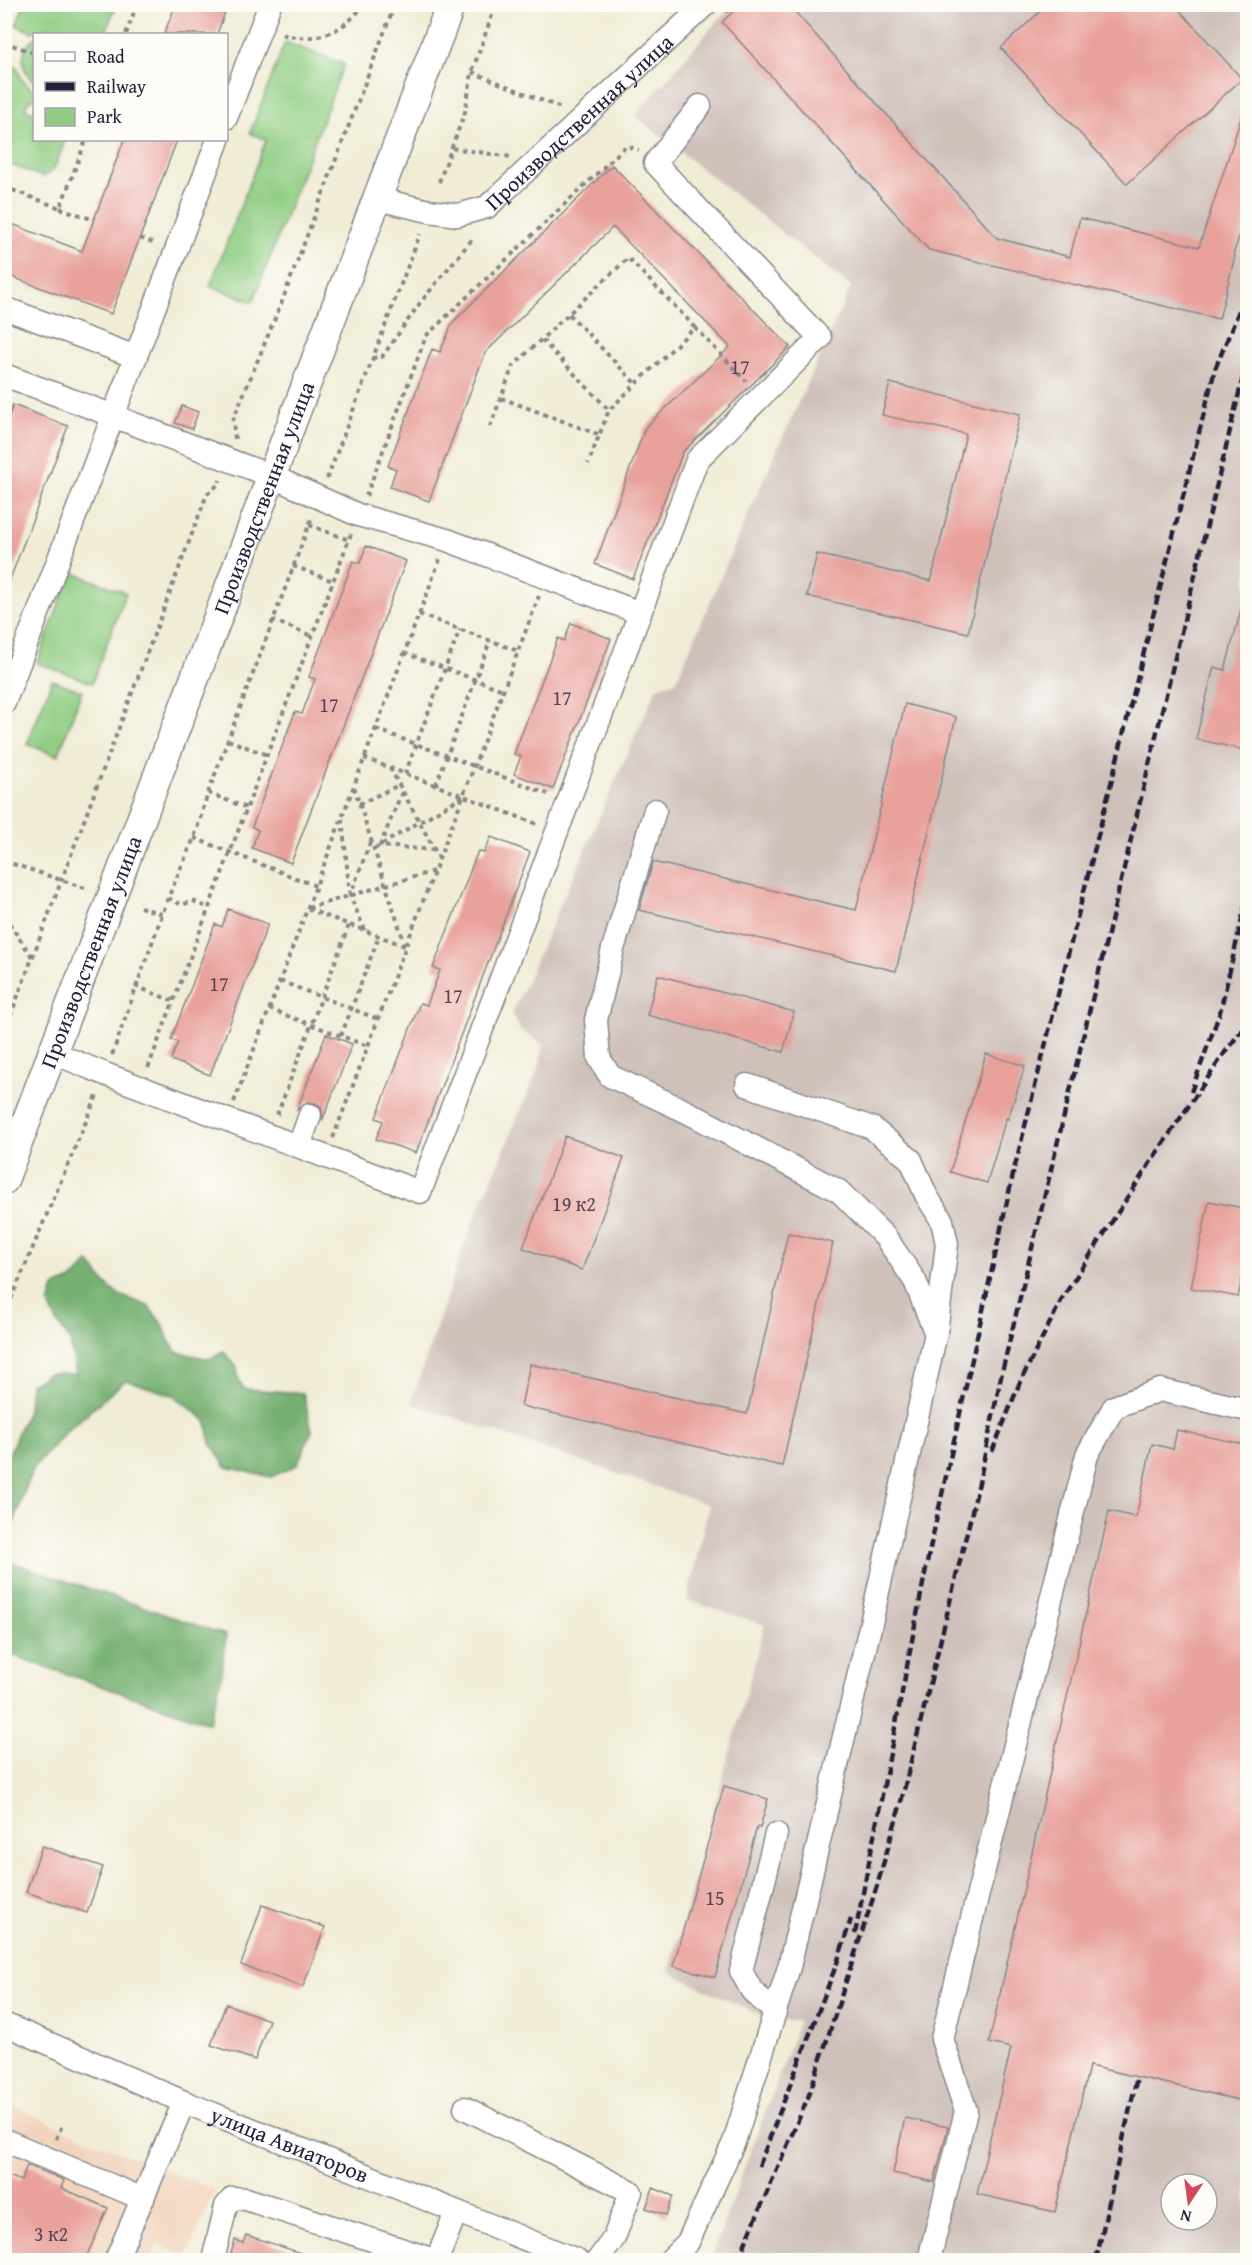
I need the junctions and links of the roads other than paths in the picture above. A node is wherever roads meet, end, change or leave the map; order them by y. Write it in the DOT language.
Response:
graph roads {
  1 [pos="270,4"];
  2 [pos="451,4"];
  3 [pos="706,4"];
  4 [pos="700,106"];
  5 [pos="228,113"];
  6 [pos="218,141"];
  7 [pos="377,199"];
  8 [pos="4,308"];
  9 [pos="136,357"];
  10 [pos="4,375"];
  11 [pos="113,416"];
  12 [pos="271,476"];
  13 [pos="640,613"];
  14 [pos="4,703"];
  15 [pos="655,810"];
  16 [pos="54,1053"];
  17 [pos="747,1085"];
  18 [pos="310,1114"];
  19 [pos="299,1146"];
  20 [pos="4,1180"];
  21 [pos="936,1333"];
  22 [pos="1248,1410"];
  23 [pos="776,1834"];
  24 [pos="775,2012"];
  25 [pos="4,2024"];
  26 [pos="184,2102"];
  27 [pos="465,2108"];
  28 [pos="4,2140"];
  29 [pos="143,2199"];
  30 [pos="456,2212"];
  31 [pos="116,2260"];
  32 [pos="213,2260"];
  33 [pos="435,2260"];
  34 [pos="577,2260"];
  35 [pos="598,2260"];
  36 [pos="670,2260"];
  37 [pos="929,2260"];
  1 -- 5 [label="street"];
  2 -- 7 [label="main road"];
  3 -- 7 [label="street, Производственная улица"];
  4 -- 13 [label="street"];
  6 -- 9 [label="street"];
  7 -- 12 [label="main road, Производственная улица"];
  8 -- 9 [label="street"];
  9 -- 11 [label="street"];
  10 -- 11 [label="street"];
  11 -- 12 [label="street"];
  11 -- 14 [label="street"];
  12 -- 13 [label="street"];
  12 -- 16 [label="main road, Производственная улица"];
  13 -- 19 [label="street"];
  15 -- 21 [label="street"];
  16 -- 19 [label="street"];
  16 -- 20 [label="main road, Производственная улица"];
  17 -- 21 [label="street"];
  18 -- 19 [label="street"];
  21 -- 24 [label="street"];
  22 -- 37 [label="street"];
  23 -- 24 [label="street"];
  24 -- 36 [label="street"];
  25 -- 26 [label="street, улица Авиаторов"];
  26 -- 29 [label="street"];
  26 -- 30 [label="street, улица Авиаторов"];
  27 -- 35 [label="street"];
  28 -- 29 [label="street"];
  29 -- 31 [label="street"];
  30 -- 33 [label="street"];
  30 -- 34 [label="street, улица Авиаторов"];
  32 -- 33 [label="street"];
}
